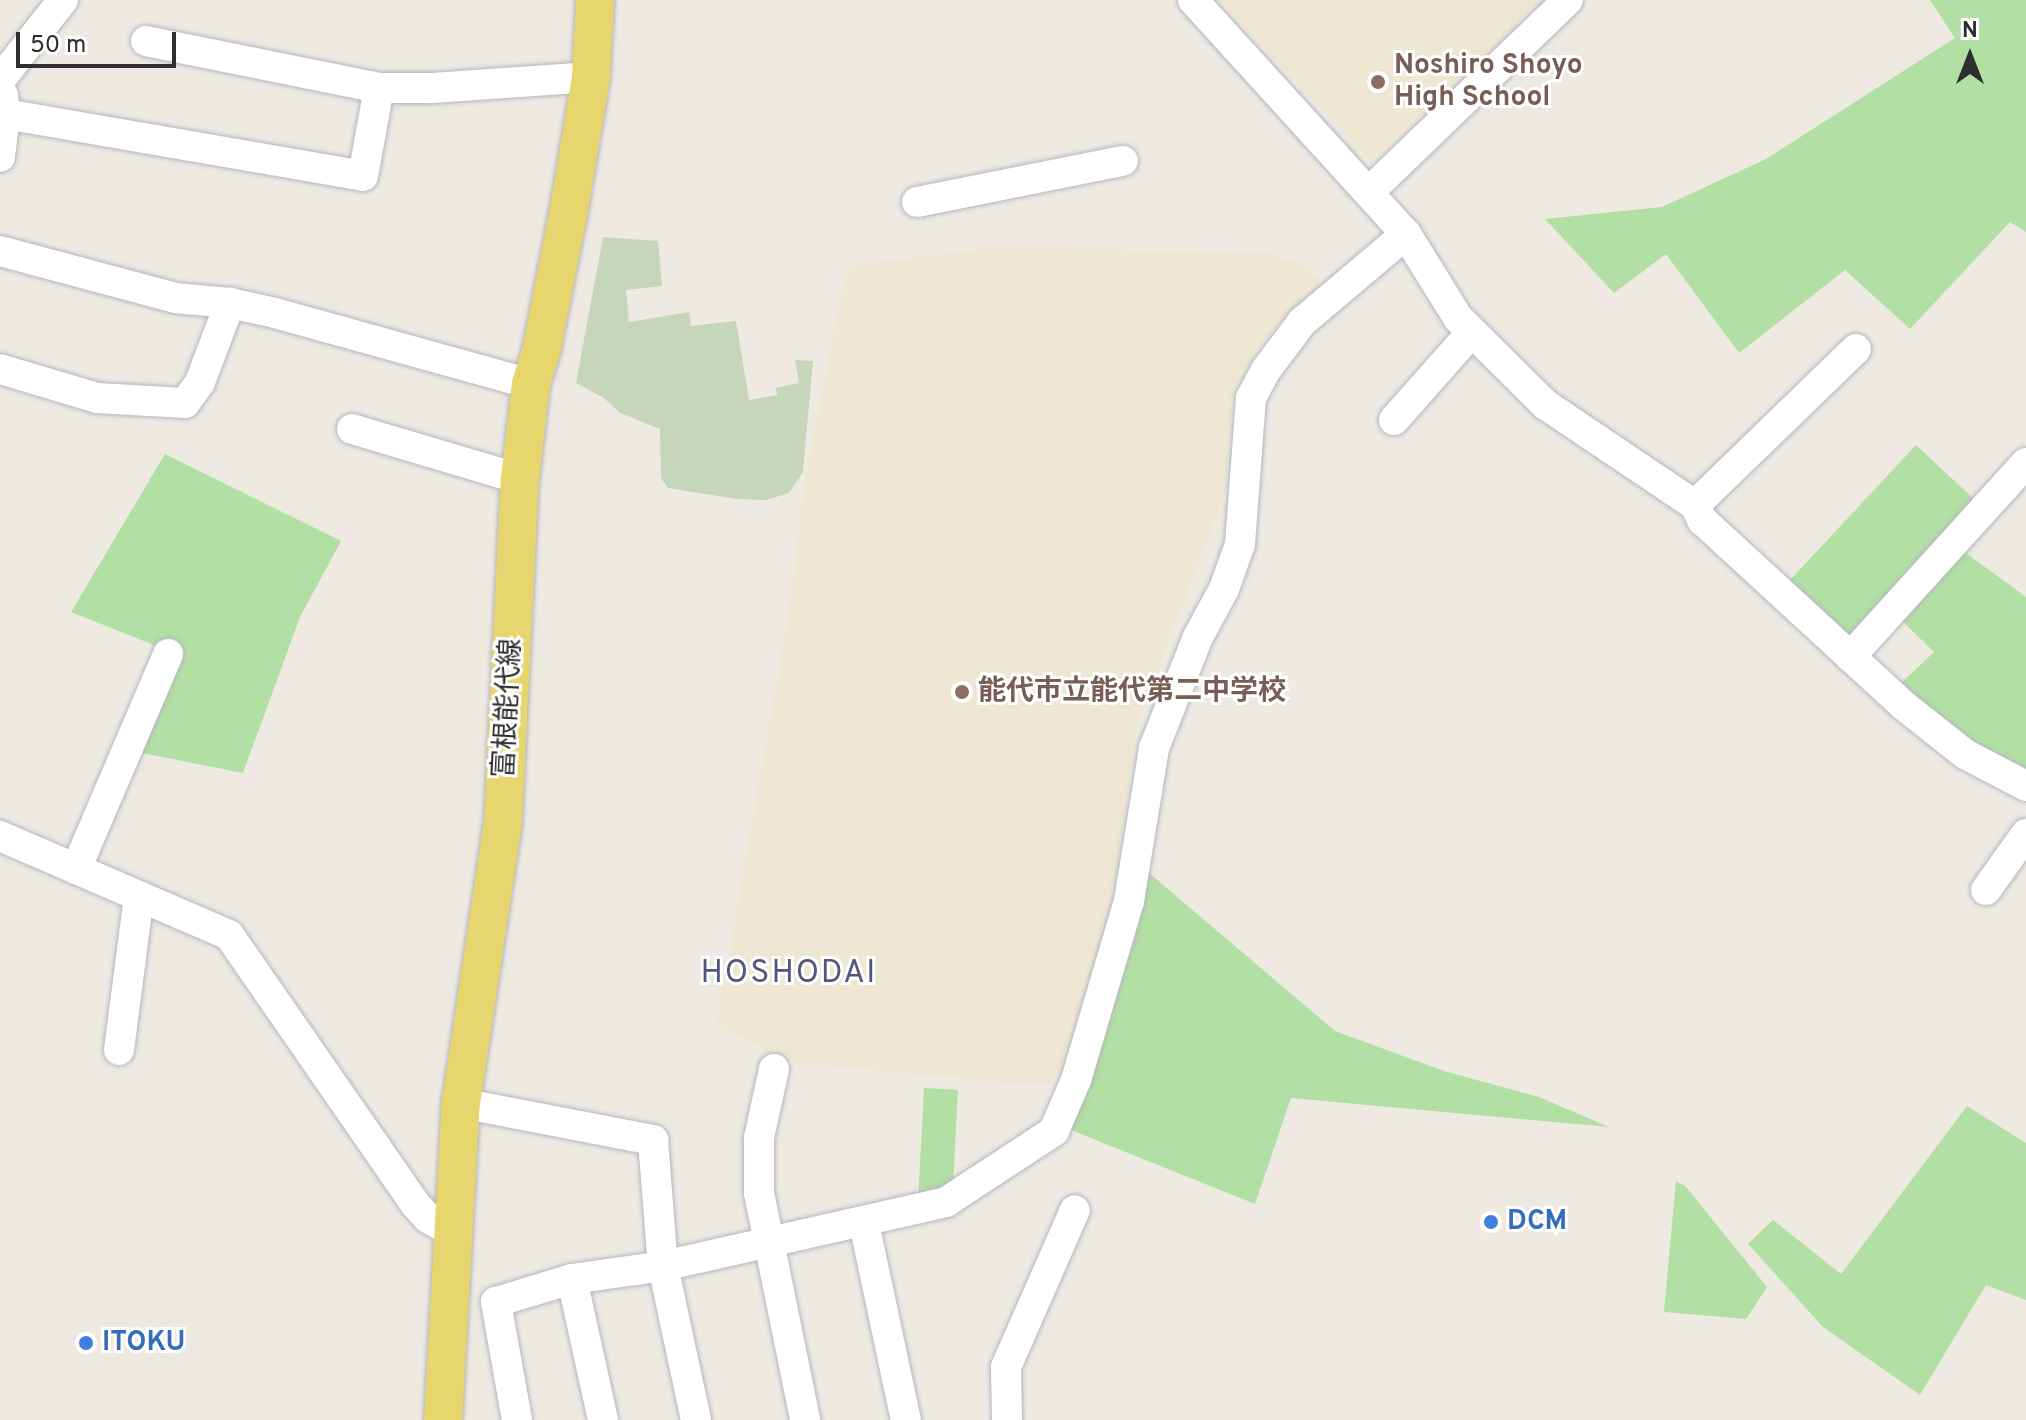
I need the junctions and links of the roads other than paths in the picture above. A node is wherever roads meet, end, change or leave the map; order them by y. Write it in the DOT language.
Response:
graph roads {
  1 [pos="63,0"];
  2 [pos="595,0"];
  3 [pos="1193,0"];
  4 [pos="1568,0"];
  5 [pos="146,41"];
  6 [pos="591,77"];
  7 [pos="0,80"];
  8 [pos="379,88"];
  9 [pos="5,114"];
  10 [pos="0,157"];
  11 [pos="1123,161"];
  12 [pos="1370,191"];
  13 [pos="917,202"];
  14 [pos="1406,234"];
  15 [pos="0,251"];
  16 [pos="230,303"];
  17 [pos="1471,333"];
  18 [pos="1856,349"];
  19 [pos="0,369"];
  20 [pos="531,384"];
  21 [pos="1394,420"];
  22 [pos="352,429"];
  23 [pos="2026,463"];
  24 [pos="520,479"];
  25 [pos="1695,505"];
  26 [pos="168,654"];
  27 [pos="1850,657"];
  28 [pos="2026,786"];
  29 [pos="2026,834"];
  30 [pos="0,837"];
  31 [pos="76,869"];
  32 [pos="1986,890"];
  33 [pos="139,896"];
  34 [pos="119,1050"];
  35 [pos="774,1069"];
  36 [pos="461,1103"];
  37 [pos="1075,1210"];
  38 [pos="864,1223"];
  39 [pos="455,1234"];
  40 [pos="767,1241"];
  41 [pos="663,1266"];
  42 [pos="572,1279"];
  43 [pos="443,1420"];
  44 [pos="517,1420"];
  45 [pos="603,1420"];
  46 [pos="696,1420"];
  47 [pos="805,1420"];
  48 [pos="906,1420"];
  49 [pos="1007,1420"];
  1 -- 7 [label="street"];
  2 -- 6 [label="main road, 富根能代線"];
  3 -- 12 [label="street"];
  4 -- 12 [label="street"];
  5 -- 8 [label="street"];
  6 -- 8 [label="street"];
  6 -- 20 [label="main road, 富根能代線"];
  7 -- 9 [label="street"];
  8 -- 9 [label="street"];
  9 -- 10 [label="street"];
  11 -- 13 [label="street"];
  12 -- 14 [label="street"];
  14 -- 17 [label="street"];
  14 -- 38 [label="street"];
  15 -- 16 [label="street"];
  16 -- 19 [label="street"];
  16 -- 20 [label="street"];
  17 -- 21 [label="street"];
  17 -- 25 [label="street"];
  18 -- 25 [label="street"];
  20 -- 24 [label="main road, 富根能代線"];
  22 -- 24 [label="street"];
  23 -- 27 [label="street"];
  24 -- 36 [label="main road, 富根能代線"];
  25 -- 27 [label="street"];
  26 -- 31 [label="street"];
  27 -- 28 [label="street"];
  29 -- 32 [label="street"];
  30 -- 31 [label="street"];
  31 -- 33 [label="street"];
  33 -- 34 [label="street"];
  33 -- 39 [label="street"];
  35 -- 40 [label="street"];
  36 -- 39 [label="main road, 富根能代線"];
  36 -- 41 [label="street"];
  37 -- 49 [label="street"];
  38 -- 40 [label="street"];
  38 -- 48 [label="street"];
  39 -- 43 [label="main road, 富根能代線"];
  40 -- 41 [label="street"];
  40 -- 47 [label="street"];
  41 -- 42 [label="street"];
  41 -- 46 [label="street"];
  42 -- 44 [label="street"];
  42 -- 45 [label="street"];
}
